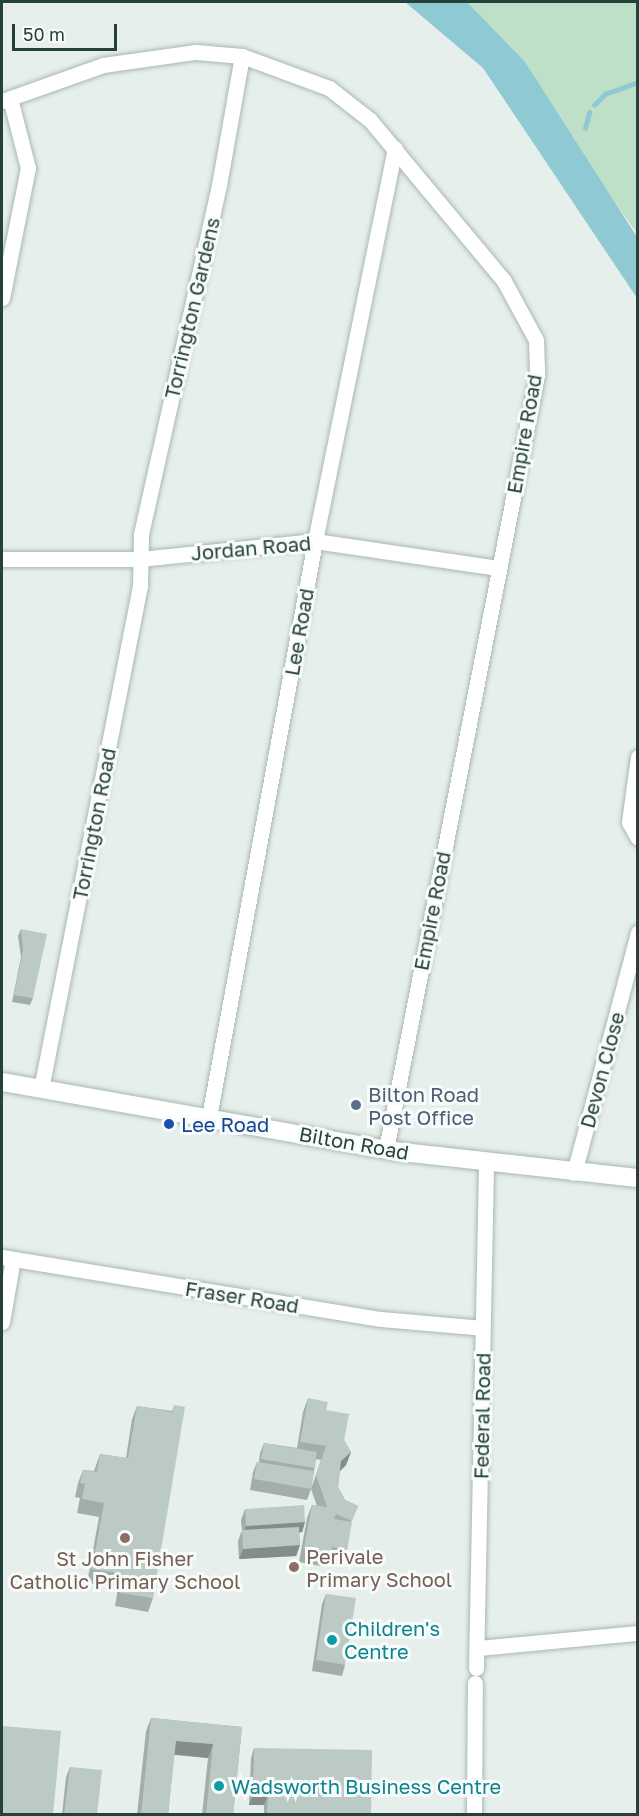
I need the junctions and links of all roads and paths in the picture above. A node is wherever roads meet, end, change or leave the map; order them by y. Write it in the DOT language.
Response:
graph roads {
  1 [pos="242,56"];
  2 [pos="6,99"];
  3 [pos="395,148"];
  4 [pos="2,298"];
  5 [pos="315,541"];
  6 [pos="2,559"];
  7 [pos="140,559"];
  8 [pos="498,568"];
  9 [pos="638,757"];
  10 [pos="638,838"];
  11 [pos="638,932"];
  12 [pos="2,1082"];
  13 [pos="41,1089"];
  14 [pos="209,1117"];
  15 [pos="386,1150"];
  16 [pos="486,1164"];
  17 [pos="574,1173"];
  18 [pos="638,1178"];
  19 [pos="7,1258"];
  20 [pos="2,1322"];
  21 [pos="483,1328"];
  22 [pos="638,1633"];
  23 [pos="478,1648"];
  24 [pos="474,1815"];
  1 -- 2 [label="street, Empire Road"];
  1 -- 3 [label="street, Empire Road"];
  1 -- 7 [label="street, Torrington Gardens"];
  2 -- 4 [label="street"];
  3 -- 5 [label="street, Lee Road"];
  3 -- 8 [label="street, Empire Road"];
  5 -- 7 [label="street, Jordan Road"];
  5 -- 8 [label="street, Jordan Road"];
  5 -- 14 [label="street, Lee Road"];
  6 -- 7 [label="street, Jordan Road"];
  7 -- 13 [label="street, Torrington Road"];
  8 -- 15 [label="street, Empire Road"];
  9 -- 10 [label="street"];
  11 -- 17 [label="street, Devon Close"];
  12 -- 13 [label="street, Bilton Road"];
  13 -- 14 [label="street, Bilton Road"];
  14 -- 15 [label="street, Bilton Road"];
  15 -- 16 [label="street, Bilton Road"];
  16 -- 17 [label="street, Bilton Road"];
  16 -- 21 [label="street, Federal Road"];
  17 -- 18 [label="street, Bilton Road"];
  19 -- 20 [label="street"];
  19 -- 21 [label="street, Fraser Road"];
  21 -- 23 [label="street, Federal Road"];
  22 -- 23 [label="street"];
  23 -- 24 [label="street, Federal Road"];
}
